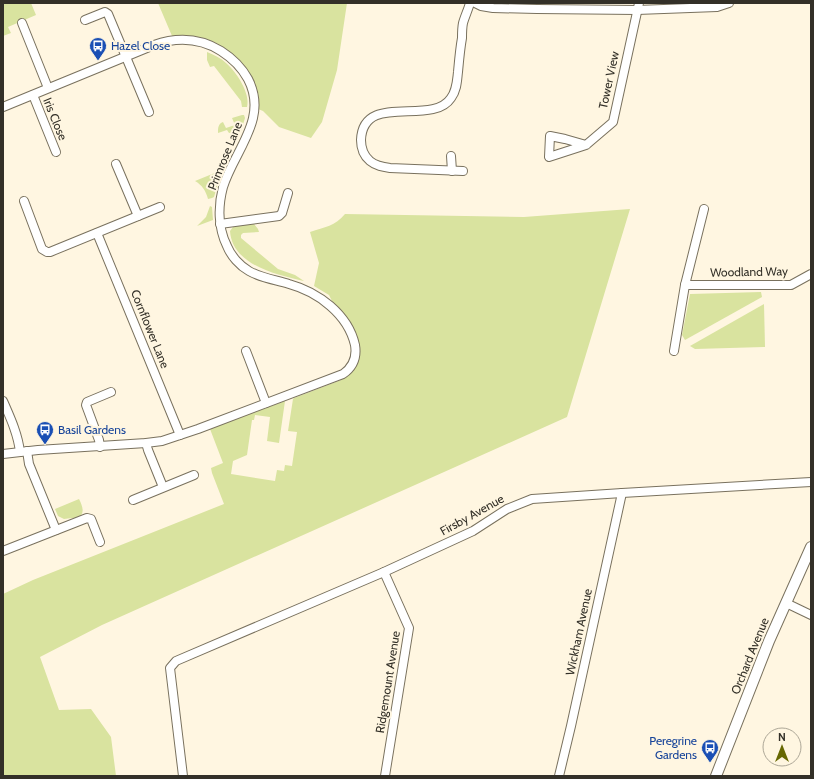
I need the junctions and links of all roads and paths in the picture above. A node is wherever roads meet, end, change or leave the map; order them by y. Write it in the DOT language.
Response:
graph roads {
  1 [pos="470,3"];
  2 [pos="475,3"];
  3 [pos="729,3"];
  4 [pos="638,6"];
  5 [pos="86,20"];
  6 [pos="22,23"];
  7 [pos="126,57"];
  8 [pos="48,88"];
  9 [pos="33,95"];
  10 [pos="3,107"];
  11 [pos="149,112"];
  12 [pos="586,145"];
  13 [pos="56,152"];
  14 [pos="451,156"];
  15 [pos="116,164"];
  16 [pos="452,171"];
  17 [pos="463,171"];
  18 [pos="288,193"];
  19 [pos="24,201"];
  20 [pos="160,207"];
  21 [pos="704,209"];
  22 [pos="138,216"];
  23 [pos="220,224"];
  24 [pos="97,233"];
  25 [pos="811,274"];
  26 [pos="685,285"];
  27 [pos="246,351"];
  28 [pos="674,351"];
  29 [pos="111,392"];
  30 [pos="3,400"];
  31 [pos="266,403"];
  32 [pos="180,435"];
  33 [pos="146,443"];
  34 [pos="100,447"];
  35 [pos="23,452"];
  36 [pos="3,454"];
  37 [pos="194,475"];
  38 [pos="811,482"];
  39 [pos="163,487"];
  40 [pos="622,493"];
  41 [pos="133,500"];
  42 [pos="56,530"];
  43 [pos="100,542"];
  44 [pos="811,547"];
  45 [pos="3,551"];
  46 [pos="384,572"];
  47 [pos="786,603"];
  48 [pos="811,615"];
  49 [pos="183,776"];
  50 [pos="385,776"];
  51 [pos="559,776"];
  52 [pos="716,776"];
  1 -- 16 [label="street"];
  2 -- 4 [label="street"];
  3 -- 4 [label="street"];
  4 -- 12 [label="street, Tower View"];
  5 -- 7 [label="street"];
  6 -- 8 [label="street"];
  7 -- 8 [label="street, Primrose Lane"];
  7 -- 11 [label="street"];
  7 -- 23 [label="street, Primrose Lane"];
  8 -- 9 [label="street, Primrose Lane"];
  9 -- 10 [label="street, Primrose Lane"];
  9 -- 13 [label="street, Iris Close"];
  14 -- 16 [label="street"];
  15 -- 22 [label="street"];
  16 -- 17 [label="street"];
  18 -- 23 [label="street"];
  19 -- 24 [label="street"];
  20 -- 22 [label="street"];
  21 -- 26 [label="street"];
  22 -- 24 [label="street"];
  23 -- 31 [label="street, Primrose Lane"];
  24 -- 32 [label="street, Cornflower Lane"];
  25 -- 26 [label="street, Woodland Way"];
  26 -- 28 [label="street"];
  27 -- 31 [label="street"];
  29 -- 34 [label="street"];
  30 -- 35 [label="street"];
  31 -- 32 [label="street, Primrose Lane"];
  32 -- 33 [label="street, Primrose Lane"];
  33 -- 34 [label="street, Primrose Lane"];
  33 -- 39 [label="street"];
  34 -- 35 [label="street, Primrose Lane"];
  35 -- 36 [label="street, Primrose Lane"];
  35 -- 42 [label="street"];
  37 -- 39 [label="street"];
  38 -- 40 [label="street, Firsby Avenue"];
  39 -- 41 [label="street"];
  40 -- 46 [label="street, Firsby Avenue"];
  40 -- 51 [label="street, Wickham Avenue"];
  42 -- 43 [label="street"];
  42 -- 45 [label="street"];
  44 -- 47 [label="street, Orchard Avenue"];
  46 -- 49 [label="street, Firsby Avenue"];
  46 -- 50 [label="street, Ridgemount Avenue"];
  47 -- 48 [label="street"];
  47 -- 52 [label="street, Orchard Avenue"];
}
